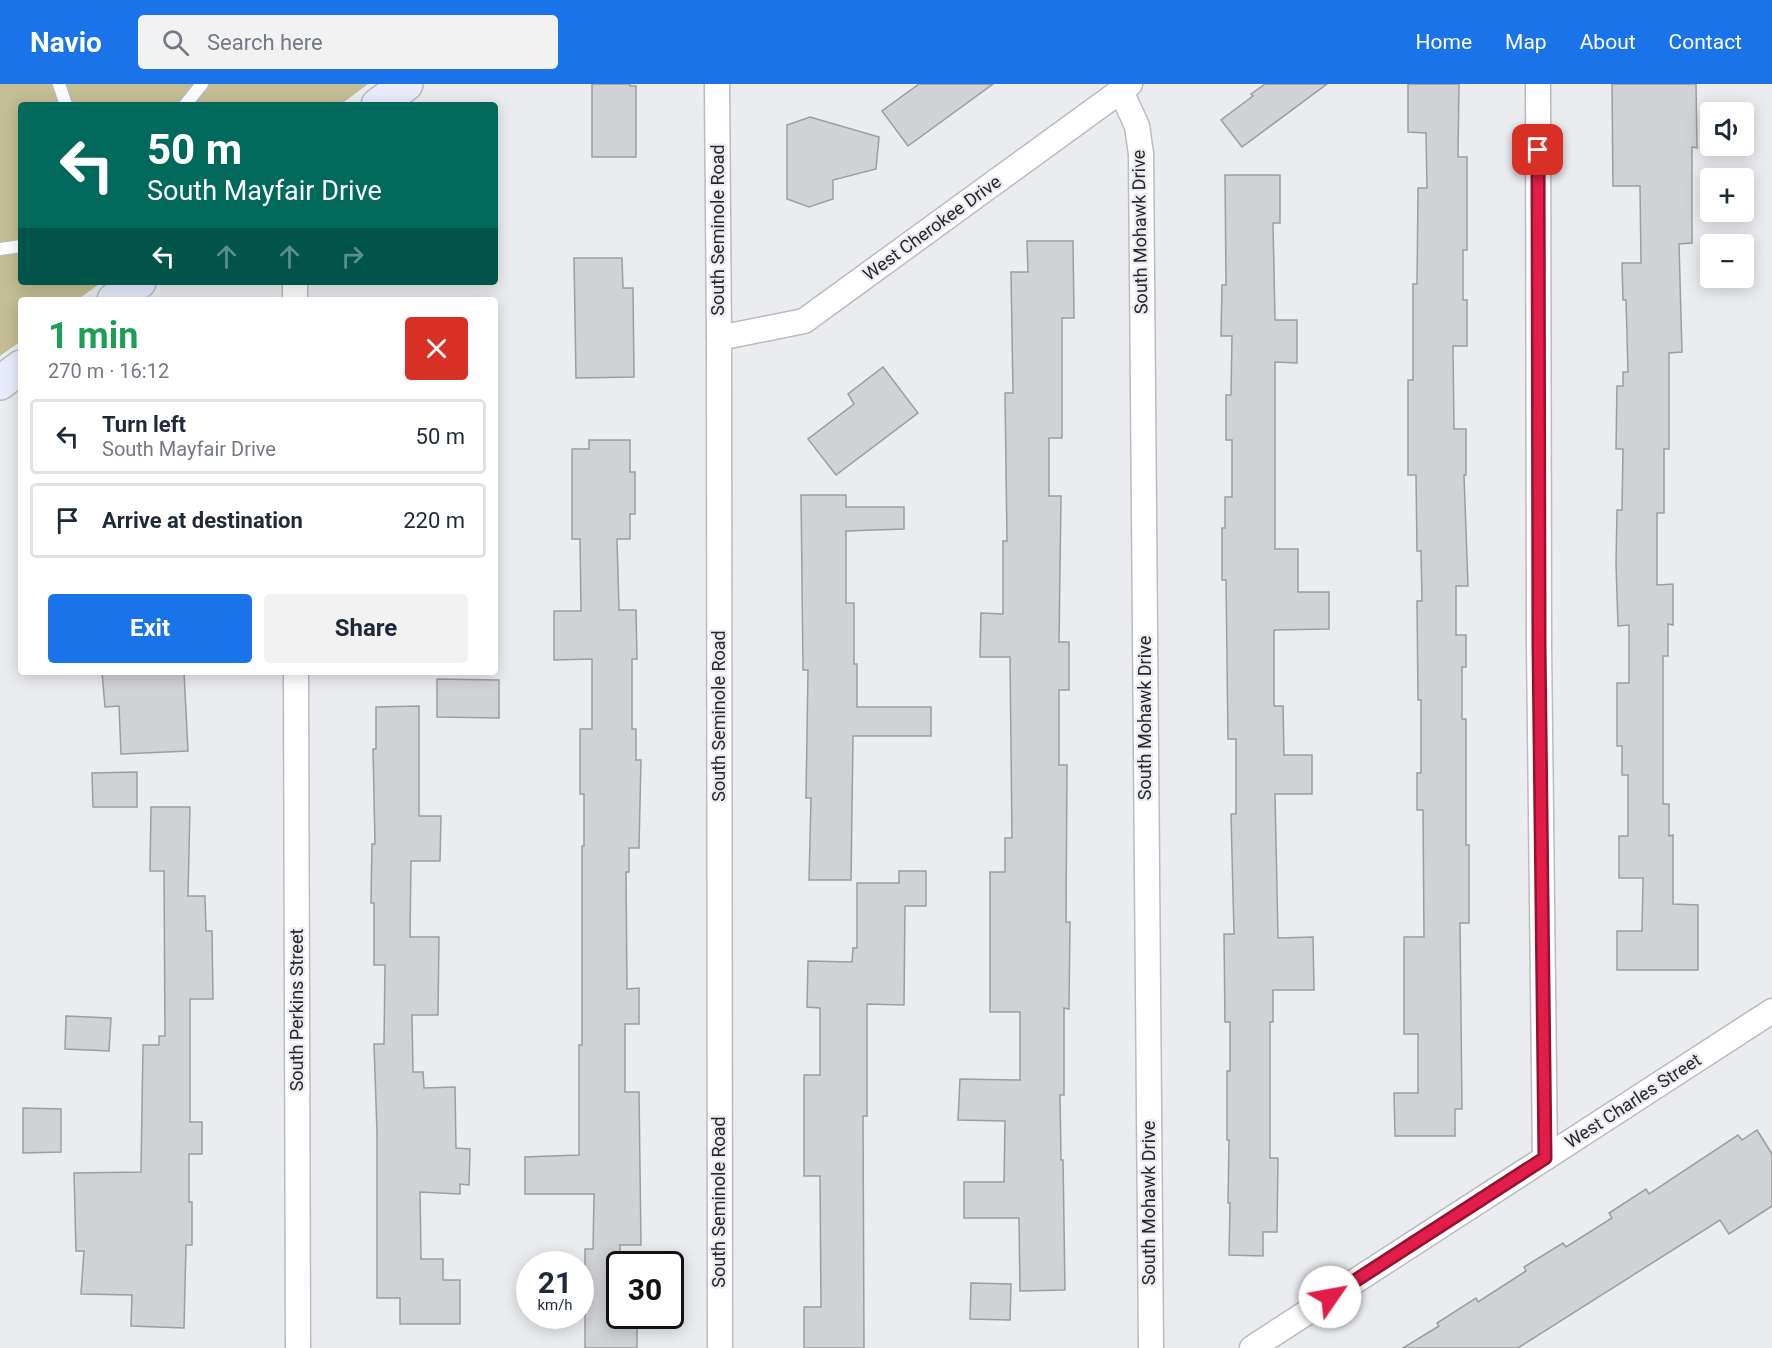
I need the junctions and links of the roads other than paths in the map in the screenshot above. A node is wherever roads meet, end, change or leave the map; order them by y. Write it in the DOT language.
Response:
graph roads {
  1 [pos="59,84"];
  2 [pos="202,84"];
  3 [pos="406,84"];
  4 [pos="717,84"];
  5 [pos="1538,84"];
  6 [pos="1125,87"];
  7 [pos="65,102"];
  8 [pos="187,102"];
  9 [pos="382,102"];
  10 [pos="18,246"];
  11 [pos="0,249"];
  12 [pos="719,338"];
  13 [pos="18,370"];
  14 [pos="0,383"];
  15 [pos="296,675"];
  16 [pos="1772,1011"];
  17 [pos="1545,1158"];
  18 [pos="298,1348"];
  19 [pos="720,1348"];
  20 [pos="1151,1348"];
  21 [pos="1252,1348"];
  1 -- 7 [label="lane"];
  2 -- 8 [label="lane"];
  3 -- 9 [label="main road"];
  4 -- 12 [label="street, South Seminole Road"];
  5 -- 17 [label="street"];
  6 -- 12 [label="street, West Cherokee Drive"];
  6 -- 20 [label="street, South Mohawk Drive"];
  10 -- 11 [label="lane"];
  12 -- 19 [label="street, South Seminole Road"];
  13 -- 14 [label="main road"];
  15 -- 18 [label="street, South Perkins Street"];
  16 -- 17 [label="street, West Charles Street"];
  17 -- 21 [label="street, West Charles Street"];
}
